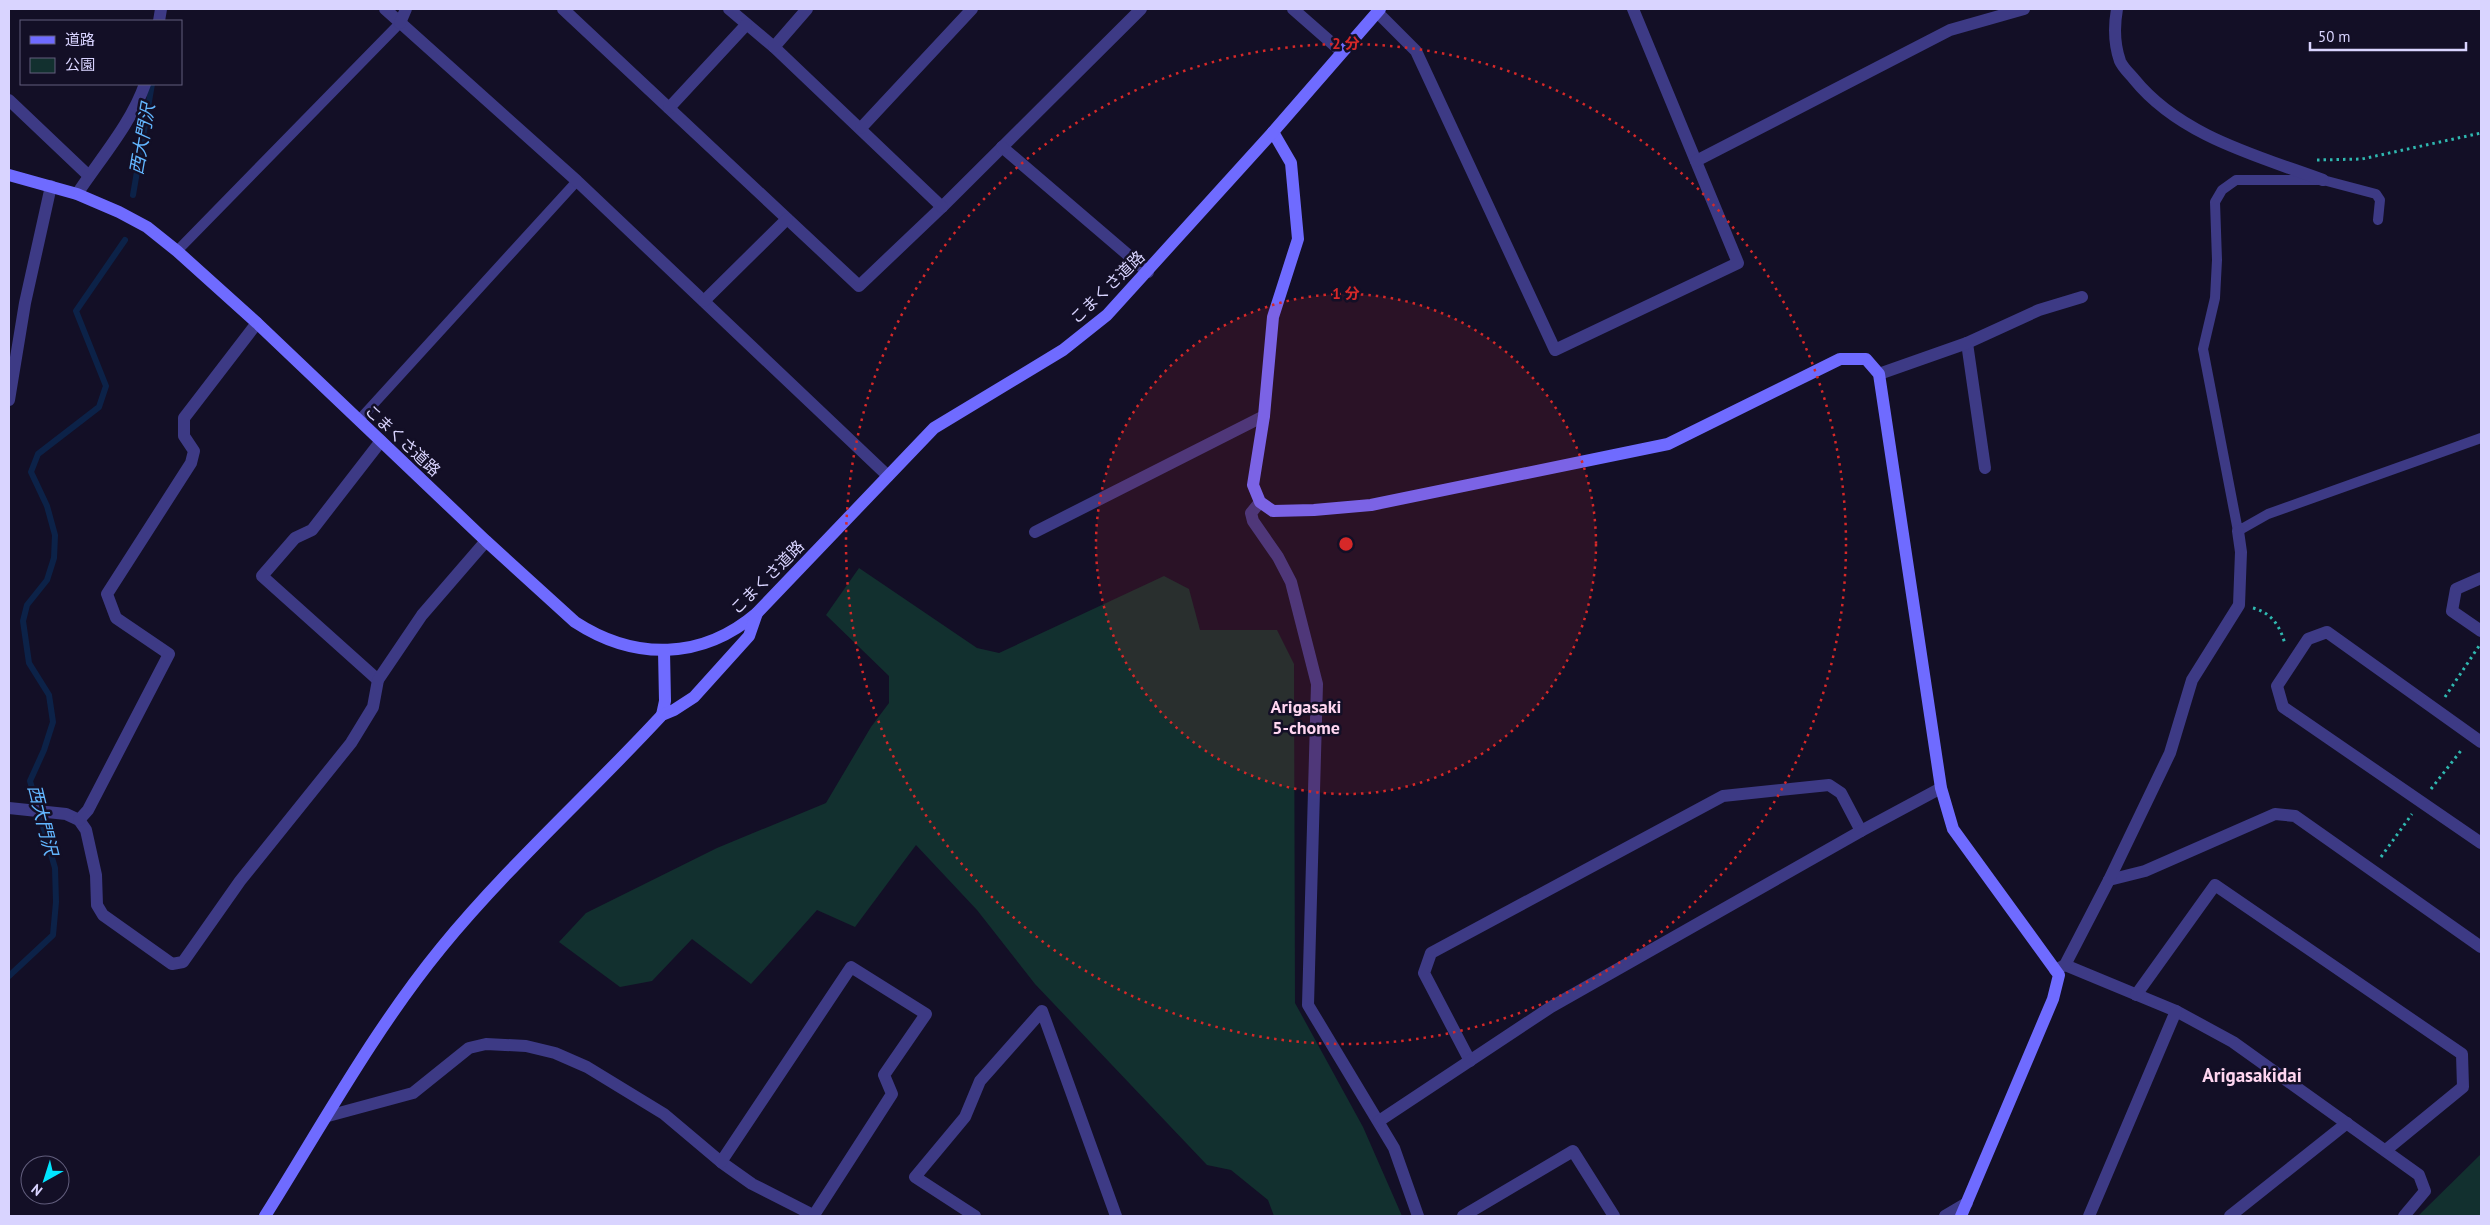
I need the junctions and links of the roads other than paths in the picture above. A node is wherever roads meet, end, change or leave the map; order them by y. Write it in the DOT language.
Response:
graph roads {
  1 [pos="385,9"];
  2 [pos="406,9"];
  3 [pos="562,9"];
  4 [pos="729,9"];
  5 [pos="807,9"];
  6 [pos="972,9"];
  7 [pos="1141,9"];
  8 [pos="1292,9"];
  9 [pos="1633,9"];
  10 [pos="2024,9"];
  11 [pos="2117,9"];
  12 [pos="1379,10"];
  13 [pos="400,23"];
  14 [pos="746,25"];
  15 [pos="774,47"];
  16 [pos="1342,52"];
  17 [pos="145,85"];
  18 [pos="9,100"];
  19 [pos="669,108"];
  20 [pos="862,128"];
  21 [pos="1273,132"];
  22 [pos="1002,147"];
  23 [pos="1696,161"];
  24 [pos="9,175"];
  25 [pos="89,176"];
  26 [pos="2323,180"];
  27 [pos="577,181"];
  28 [pos="51,186"];
  29 [pos="77,194"];
  30 [pos="942,207"];
  31 [pos="787,219"];
  32 [pos="2378,220"];
  33 [pos="177,251"];
  34 [pos="1148,272"];
  35 [pos="2082,296"];
  36 [pos="704,301"];
  37 [pos="258,322"];
  38 [pos="1967,343"];
  39 [pos="1879,374"];
  40 [pos="9,400"];
  41 [pos="1264,416"];
  42 [pos="359,420"];
  43 [pos="2481,438"];
  44 [pos="381,441"];
  45 [pos="1985,468"];
  46 [pos="888,476"];
  47 [pos="1260,502"];
  48 [pos="2238,531"];
  49 [pos="1034,532"];
  50 [pos="486,541"];
  51 [pos="2481,578"];
  52 [pos="757,613"];
  53 [pos="2481,631"];
  54 [pos="664,651"];
  55 [pos="378,680"];
  56 [pos="662,715"];
  57 [pos="2481,742"];
  58 [pos="1941,788"];
  59 [pos="9,808"];
  60 [pos="79,820"];
  61 [pos="1861,831"];
  62 [pos="2481,843"];
  63 [pos="2109,880"];
  64 [pos="2481,947"];
  65 [pos="2060,967"];
  66 [pos="2136,995"];
  67 [pos="2176,1011"];
  68 [pos="1470,1061"];
  69 [pos="328,1116"];
  70 [pos="1379,1121"];
  71 [pos="2347,1123"];
  72 [pos="2386,1150"];
  73 [pos="721,1162"];
  74 [pos="1967,1203"];
  75 [pos="265,1216"];
  76 [pos="814,1216"];
  77 [pos="975,1216"];
  78 [pos="1116,1216"];
  79 [pos="1418,1216"];
  80 [pos="1463,1216"];
  81 [pos="1614,1216"];
  82 [pos="1945,1216"];
  83 [pos="1961,1216"];
  84 [pos="2089,1216"];
  85 [pos="2230,1216"];
  86 [pos="2404,1216"];
  1 -- 13 [label="street"];
  2 -- 13 [label="street"];
  3 -- 19 [label="street"];
  4 -- 14 [label="street"];
  5 -- 15 [label="street"];
  6 -- 20 [label="street"];
  7 -- 22 [label="street"];
  8 -- 16 [label="street"];
  9 -- 23 [label="street"];
  10 -- 23 [label="street"];
  11 -- 26 [label="street"];
  12 -- 16 [label="street, こまくさ道路"];
  12 -- 23 [label="street"];
  13 -- 27 [label="street"];
  13 -- 33 [label="lane"];
  14 -- 15 [label="street"];
  14 -- 19 [label="street"];
  15 -- 20 [label="street"];
  16 -- 21 [label="street, こまくさ道路"];
  17 -- 25 [label="street"];
  18 -- 25 [label="street"];
  19 -- 31 [label="street"];
  20 -- 30 [label="street"];
  21 -- 34 [label="street, こまくさ道路"];
  21 -- 41 [label="street"];
  22 -- 30 [label="street"];
  22 -- 34 [label="street"];
  24 -- 28 [label="street, こまくさ道路"];
  25 -- 29 [label="street"];
  26 -- 32 [label="lane"];
  26 -- 48 [label="lane"];
  27 -- 36 [label="street"];
  27 -- 42 [label="lane"];
  28 -- 29 [label="street, こまくさ道路"];
  28 -- 40 [label="street"];
  29 -- 33 [label="street, こまくさ道路"];
  30 -- 31 [label="street"];
  31 -- 36 [label="street"];
  33 -- 37 [label="street, こまくさ道路"];
  34 -- 46 [label="street, こまくさ道路"];
  35 -- 38 [label="street"];
  36 -- 46 [label="street"];
  37 -- 42 [label="street, こまくさ道路"];
  37 -- 60 [label="street"];
  38 -- 39 [label="street"];
  38 -- 45 [label="street"];
  39 -- 47 [label="street"];
  39 -- 58 [label="street"];
  41 -- 47 [label="street"];
  41 -- 49 [label="street"];
  42 -- 44 [label="street, こまくさ道路"];
  43 -- 48 [label="lane"];
  44 -- 50 [label="street, こまくさ道路"];
  44 -- 55 [label="street"];
  46 -- 52 [label="street, こまくさ道路"];
  47 -- 70 [label="street"];
  48 -- 63 [label="street"];
  50 -- 54 [label="street, こまくさ道路"];
  50 -- 55 [label="street"];
  51 -- 53 [label="street"];
  52 -- 54 [label="street, こまくさ道路"];
  52 -- 56 [label="street"];
  54 -- 56 [label="street"];
  55 -- 60 [label="street"];
  56 -- 69 [label="street"];
  57 -- 62 [label="street"];
  58 -- 61 [label="street"];
  58 -- 65 [label="street"];
  59 -- 60 [label="street"];
  61 -- 68 [label="street"];
  61 -- 68 [label="street"];
  63 -- 64 [label="street"];
  63 -- 65 [label="street"];
  65 -- 66 [label="street"];
  65 -- 74 [label="street"];
  66 -- 67 [label="street"];
  66 -- 72 [label="street"];
  67 -- 71 [label="street"];
  67 -- 84 [label="street"];
  68 -- 70 [label="street"];
  69 -- 73 [label="street"];
  69 -- 75 [label="street"];
  70 -- 79 [label="street"];
  71 -- 72 [label="street"];
  71 -- 85 [label="street"];
  72 -- 86 [label="street"];
  73 -- 76 [label="street"];
  73 -- 76 [label="street"];
  74 -- 82 [label="street"];
  74 -- 83 [label="street"];
  77 -- 78 [label="street"];
  80 -- 81 [label="street"];
}
